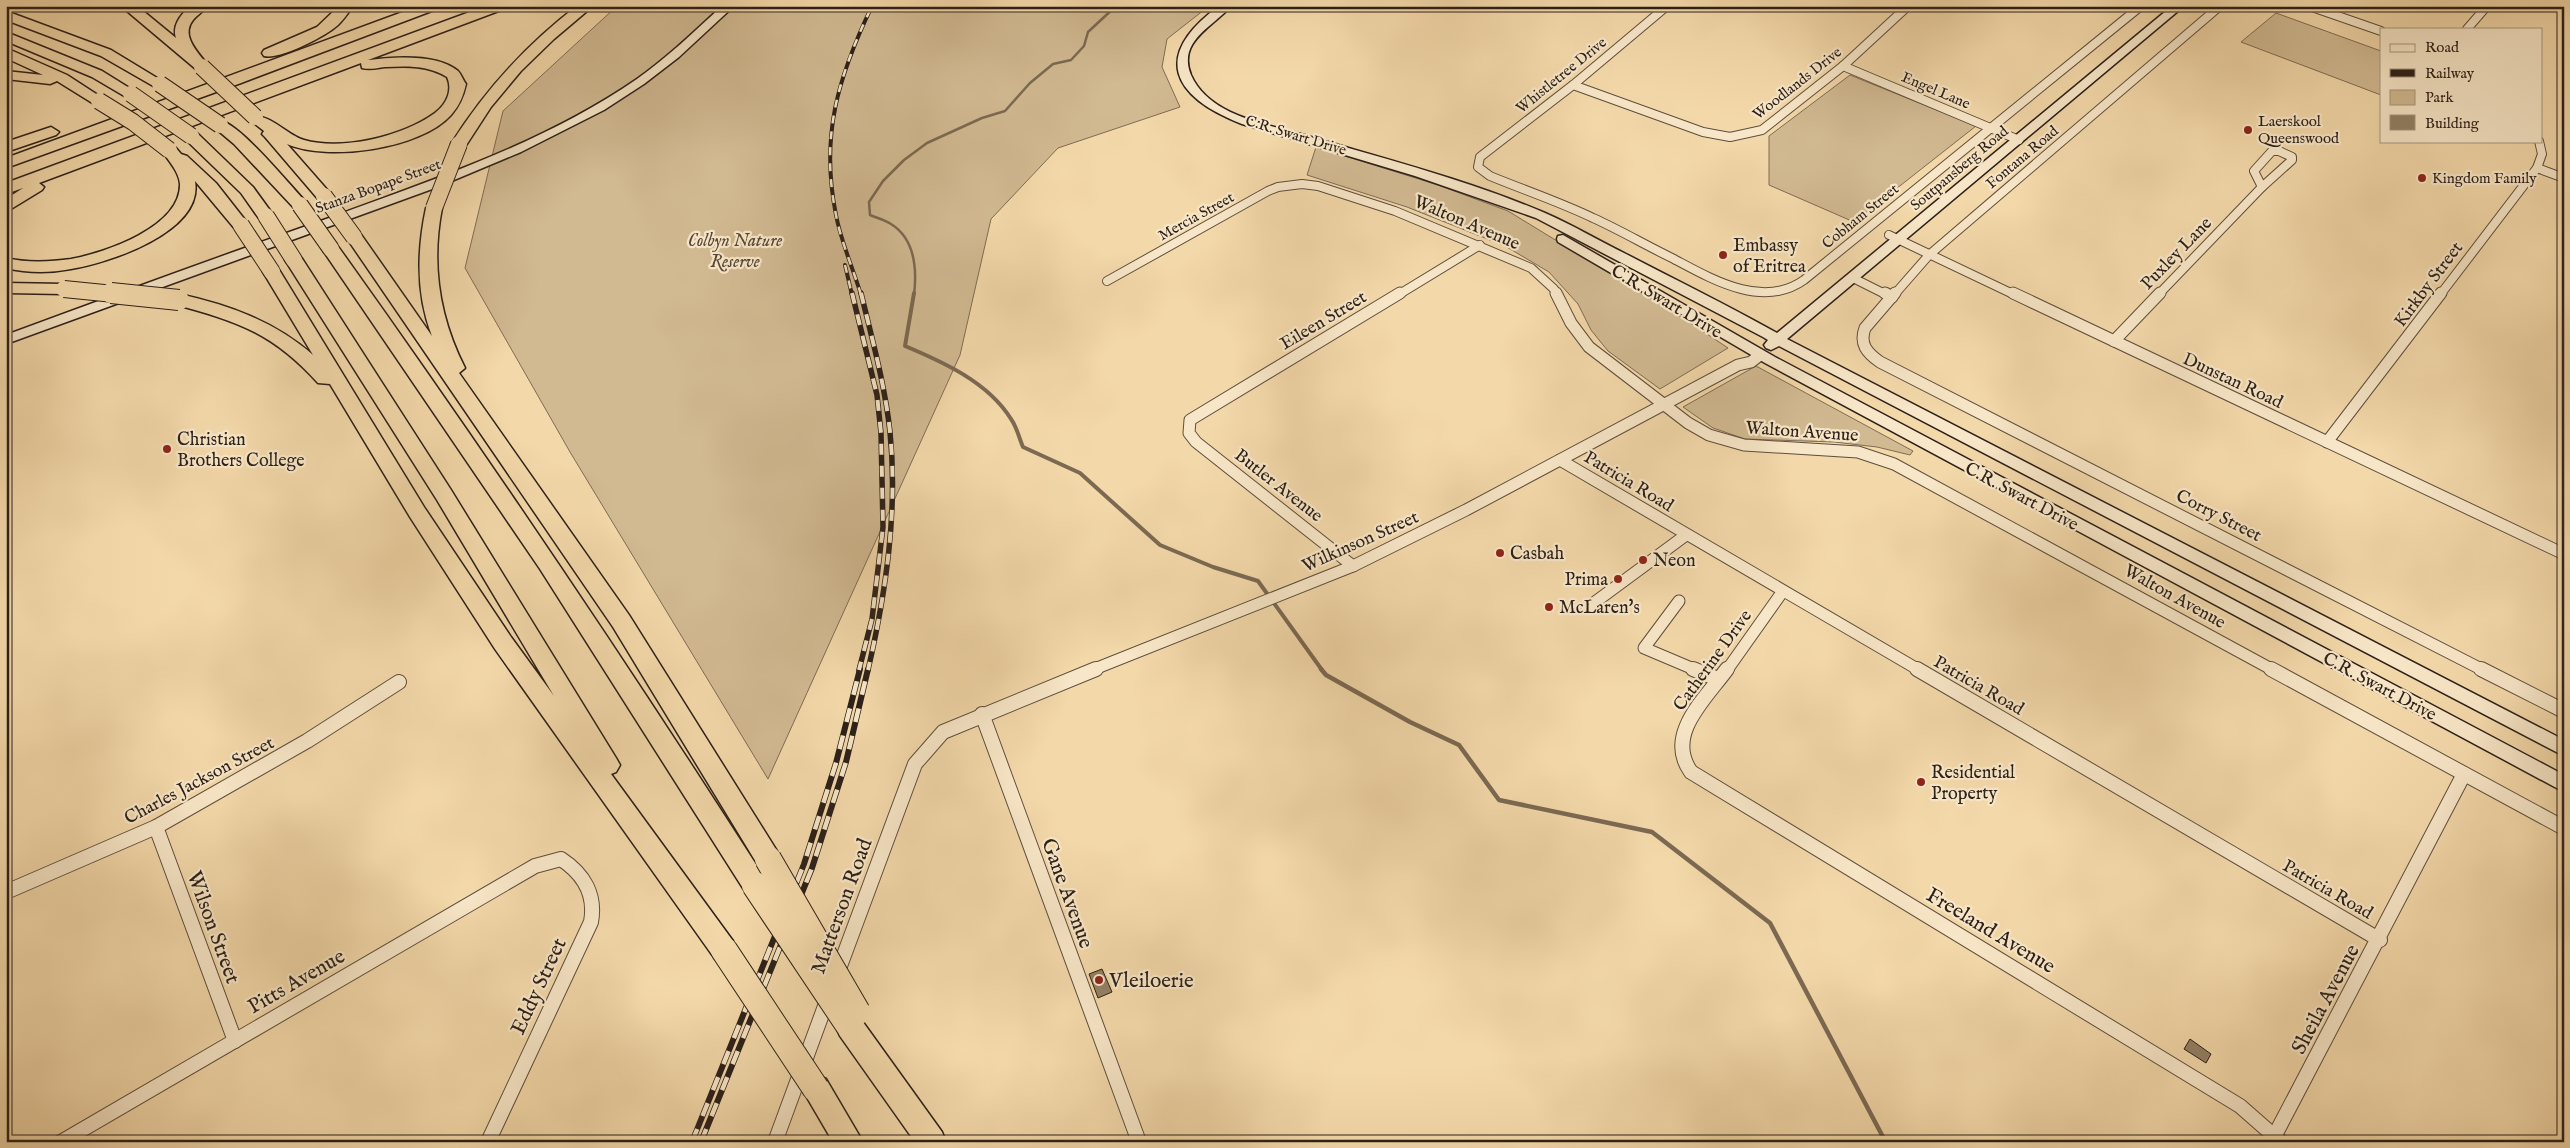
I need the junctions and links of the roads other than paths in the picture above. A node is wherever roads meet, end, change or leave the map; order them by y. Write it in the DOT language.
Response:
graph roads {
  1 [pos="128,6"];
  2 [pos="200,6"];
  3 [pos="346,6"];
  4 [pos="401,6"];
  5 [pos="432,6"];
  6 [pos="463,6"];
  7 [pos="499,6"];
  8 [pos="586,6"];
  9 [pos="718,6"];
  10 [pos="729,6"];
  11 [pos="1226,6"];
  12 [pos="1667,6"];
  13 [pos="1908,6"];
  14 [pos="2141,6"];
  15 [pos="2166,6"];
  16 [pos="2179,6"];
  17 [pos="2220,6"];
  18 [pos="2309,6"];
  19 [pos="2487,6"];
  20 [pos="6,15"];
  21 [pos="2468,28"];
  22 [pos="2380,31"];
  23 [pos="6,36"];
  24 [pos="6,52"];
  25 [pos="1842,66"];
  26 [pos="200,71"];
  27 [pos="6,75"];
  28 [pos="1573,84"];
  29 [pos="1196,91"];
  30 [pos="98,100"];
  31 [pos="243,104"];
  32 [pos="257,118"];
  33 [pos="1991,128"];
  34 [pos="162,134"];
  35 [pos="2014,138"];
  36 [pos="2539,142"];
  37 [pos="6,149"];
  38 [pos="170,151"];
  39 [pos="6,163"];
  40 [pos="1478,168"];
  41 [pos="2537,168"];
  42 [pos="6,176"];
  43 [pos="2564,178"];
  44 [pos="1302,184"];
  45 [pos="2262,187"];
  46 [pos="6,189"];
  47 [pos="1487,196"];
  48 [pos="6,207"];
  49 [pos="1894,238"];
  50 [pos="1480,245"];
  51 [pos="1929,255"];
  52 [pos="6,263"];
  53 [pos="1853,278"];
  54 [pos="1107,282"];
  55 [pos="6,288"];
  56 [pos="1892,297"];
  57 [pos="6,331"];
  58 [pos="1773,337"];
  59 [pos="6,340"];
  60 [pos="2114,342"];
  61 [pos="1863,344"];
  62 [pos="1755,351"];
  63 [pos="1665,404"];
  64 [pos="1189,428"];
  65 [pos="2327,442"];
  66 [pos="1560,460"];
  67 [pos="388,464"];
  68 [pos="526,484"];
  69 [pos="1686,535"];
  70 [pos="2564,554"];
  71 [pos="1353,566"];
  72 [pos="1783,591"];
  73 [pos="1679,601"];
  74 [pos="1587,608"];
  75 [pos="1718,679"];
  76 [pos="400,682"];
  77 [pos="2564,711"];
  78 [pos="982,714"];
  79 [pos="2564,749"];
  80 [pos="1681,754"];
  81 [pos="2464,774"];
  82 [pos="2564,784"];
  83 [pos="156,827"];
  84 [pos="2564,828"];
  85 [pos="554,859"];
  86 [pos="6,892"];
  87 [pos="696,908"];
  88 [pos="2380,940"];
  89 [pos="854,1019"];
  90 [pos="235,1041"];
  91 [pos="929,1137"];
  92 [pos="2278,1139"];
  93 [pos="61,1142"];
  94 [pos="488,1142"];
  95 [pos="775,1142"];
  96 [pos="849,1142"];
  97 [pos="1139,1142"];
  1 -- 26 [label="highway"];
  2 -- 26 [label="highway"];
  3 -- 26 [label="highway"];
  4 -- 26 [label="highway"];
  5 -- 39 [label="highway"];
  6 -- 42 [label="highway"];
  7 -- 31 [label="highway"];
  8 -- 68 [label="highway, bridge"];
  9 -- 57 [label="main road, Stanza Bopape Street"];
  10 -- 59 [label="main road, Stanza Bopape Street"];
  11 -- 29 [label="main road"];
  12 -- 28 [label="street, Whistletree Drive"];
  13 -- 25 [label="street, Woodlands Drive"];
  14 -- 33 [label="street, Cobham Street"];
  15 -- 35 [label="main road, Soutpansberg Road"];
  16 -- 35 [label="main road, Soutpansberg Road"];
  17 -- 51 [label="street, Fontana Road"];
  18 -- 22 [label="street"];
  19 -- 21 [label="street"];
  20 -- 89 [label="highway, bridge"];
  23 -- 87 [label="highway, bridge"];
  24 -- 30 [label="highway"];
  25 -- 28 [label="street, Woodlands Drive"];
  25 -- 33 [label="street, Engel Lane"];
  26 -- 32 [label="highway, bridge"];
  26 -- 37 [label="highway"];
  27 -- 30 [label="highway"];
  28 -- 40 [label="street, Whistletree Drive"];
  29 -- 47 [label="main road, C.R. Swart Drive"];
  30 -- 38 [label="highway, bridge"];
  31 -- 32 [label="highway"];
  31 -- 34 [label="highway"];
  32 -- 68 [label="highway, bridge"];
  33 -- 35 [label="street, Engel Lane"];
  33 -- 40 [label="street, Cobham Street"];
  34 -- 46 [label="highway"];
  34 -- 48 [label="highway"];
  35 -- 49 [label="main road, Soutpansberg Road"];
  36 -- 41 [label="street"];
  38 -- 52 [label="highway"];
  38 -- 67 [label="highway, bridge"];
  41 -- 43 [label="street"];
  41 -- 65 [label="street, Kirkby Street"];
  44 -- 50 [label="street, Walton Avenue"];
  44 -- 54 [label="street, Mercia Street"];
  45 -- 45 [label="street, Puxley Lane"];
  45 -- 60 [label="street, Puxley Lane"];
  47 -- 58 [label="main road, C.R. Swart Drive"];
  47 -- 62 [label="main road, C.R. Swart Drive"];
  49 -- 51 [label="street, Dunstan Road"];
  49 -- 53 [label="main road, Soutpansberg Road"];
  49 -- 58 [label="main road, Soutpansberg Road"];
  50 -- 63 [label="street, Walton Avenue"];
  50 -- 64 [label="street, Eileen Street"];
  51 -- 56 [label="street, Fontana Road"];
  51 -- 60 [label="street, Dunstan Road"];
  53 -- 56 [label="street"];
  53 -- 58 [label="main road, Soutpansberg Road"];
  55 -- 67 [label="highway, bridge"];
  56 -- 61 [label="street, Fontana Road"];
  58 -- 62 [label="main road, Soutpansberg Road"];
  58 -- 79 [label="main road, C.R. Swart Drive"];
  60 -- 65 [label="street, Dunstan Road"];
  61 -- 77 [label="street, Corry Street"];
  62 -- 63 [label="street, Wilkinson Street"];
  62 -- 82 [label="main road, C.R. Swart Drive"];
  63 -- 66 [label="street, Wilkinson Street"];
  63 -- 81 [label="street, Walton Avenue"];
  64 -- 71 [label="street, Butler Avenue"];
  65 -- 70 [label="street, Dunstan Road"];
  66 -- 69 [label="street, Patricia Road"];
  66 -- 71 [label="street, Wilkinson Street"];
  67 -- 87 [label="highway"];
  68 -- 89 [label="highway, bridge"];
  69 -- 72 [label="street, Patricia Road"];
  69 -- 74 [label="street"];
  71 -- 78 [label="street, Wilkinson Street"];
  72 -- 75 [label="street, Catherine Drive"];
  72 -- 88 [label="street, Patricia Road"];
  73 -- 75 [label="street"];
  75 -- 80 [label="street, Catherine Drive"];
  76 -- 83 [label="street, Charles Jackson Street"];
  78 -- 95 [label="street, Matterson Road"];
  78 -- 97 [label="street, Gane Avenue"];
  80 -- 92 [label="street, Freeland Avenue"];
  81 -- 84 [label="street, Walton Avenue"];
  81 -- 88 [label="street, Sheila Avenue"];
  83 -- 86 [label="street, Charles Jackson Street"];
  83 -- 90 [label="street, Wilson Street"];
  85 -- 90 [label="street, Pitts Avenue"];
  85 -- 94 [label="street, Eddy Street"];
  87 -- 96 [label="highway, bridge"];
  88 -- 92 [label="street, Sheila Avenue"];
  89 -- 91 [label="highway"];
  90 -- 93 [label="street, Pitts Avenue"];
}
